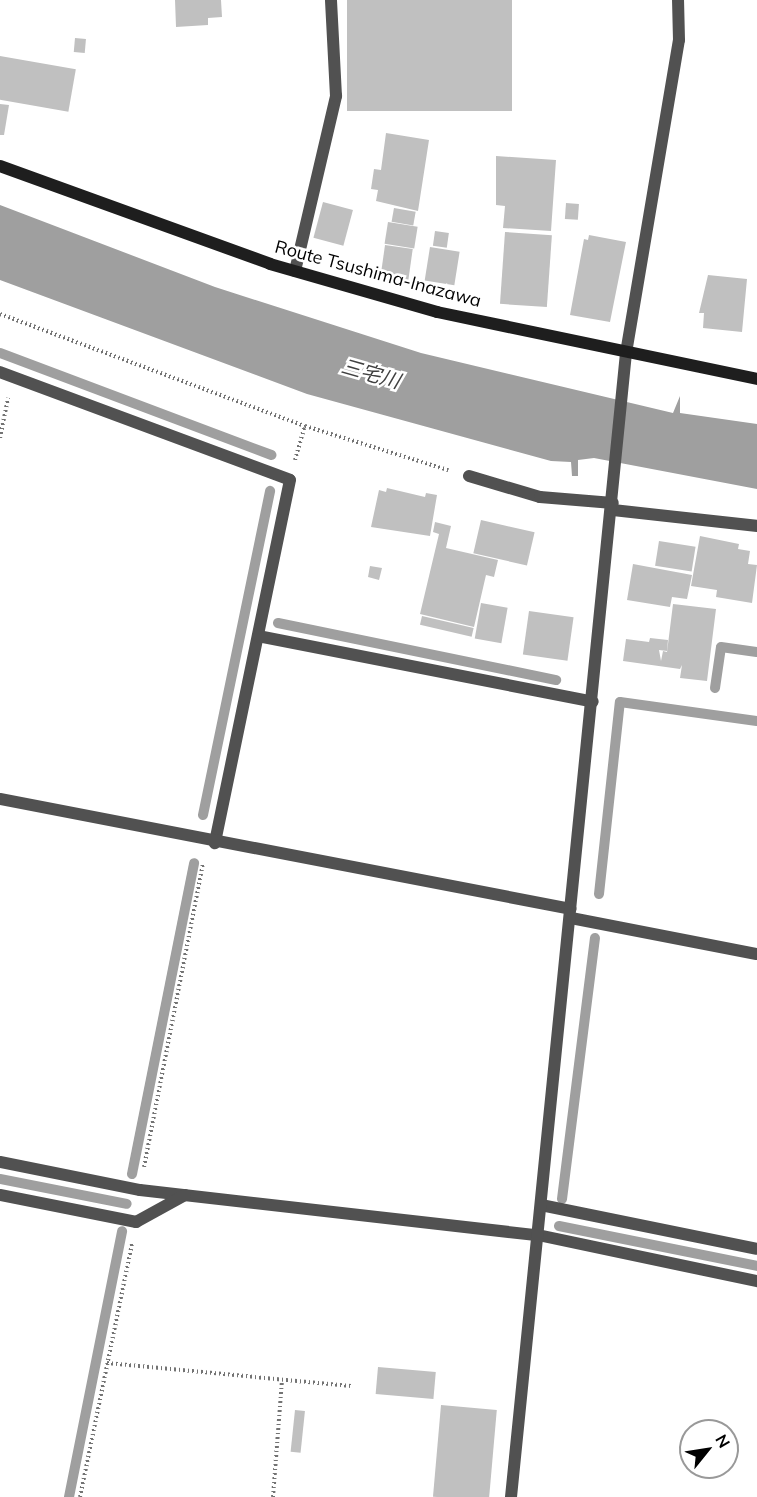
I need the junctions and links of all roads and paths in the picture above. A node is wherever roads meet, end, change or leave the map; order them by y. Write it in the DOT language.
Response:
graph roads {
  1 [pos="331,0"];
  2 [pos="678,0"];
  3 [pos="0,166"];
  4 [pos="295,271"];
  5 [pos="0,314"];
  6 [pos="626,353"];
  7 [pos="0,372"];
  8 [pos="12,376"];
  9 [pos="757,379"];
  10 [pos="305,426"];
  11 [pos="0,438"];
  12 [pos="469,476"];
  13 [pos="290,480"];
  14 [pos="613,504"];
  15 [pos="757,526"];
  16 [pos="258,636"];
  17 [pos="592,702"];
  18 [pos="0,799"];
  19 [pos="212,842"];
  20 [pos="571,913"];
  21 [pos="757,954"];
  22 [pos="0,1162"];
  23 [pos="140,1190"];
  24 [pos="0,1195"];
  25 [pos="185,1195"];
  26 [pos="541,1205"];
  27 [pos="136,1222"];
  28 [pos="538,1235"];
  29 [pos="757,1249"];
  30 [pos="757,1281"];
  31 [pos="107,1363"];
  32 [pos="282,1380"];
  33 [pos="351,1386"];
  34 [pos="80,1497"];
  35 [pos="273,1497"];
  36 [pos="511,1497"];
  1 -- 4 [label="street"];
  2 -- 6 [label="street"];
  3 -- 4 [label="main road, Route Tsushima-Inazawa"];
  4 -- 6 [label="main road, Route Tsushima-Inazawa"];
  5 -- 10 [label="path"];
  6 -- 9 [label="main road, Route Tsushima-Inazawa"];
  6 -- 14 [label="street"];
  7 -- 8 [label="street"];
  8 -- 11 [label="path"];
  8 -- 13 [label="street"];
  10 -- 12 [label="path"];
  10 -- 13 [label="path"];
  12 -- 14 [label="street"];
  13 -- 16 [label="street"];
  14 -- 15 [label="street"];
  14 -- 17 [label="street"];
  16 -- 17 [label="street"];
  16 -- 19 [label="street"];
  17 -- 20 [label="street"];
  18 -- 19 [label="street"];
  19 -- 20 [label="street"];
  19 -- 23 [label="path"];
  20 -- 21 [label="street"];
  20 -- 26 [label="street"];
  22 -- 23 [label="street"];
  23 -- 25 [label="street"];
  24 -- 27 [label="street"];
  25 -- 27 [label="street"];
  25 -- 28 [label="street"];
  26 -- 28 [label="street"];
  26 -- 29 [label="street"];
  27 -- 31 [label="path"];
  28 -- 30 [label="street"];
  28 -- 36 [label="street"];
  31 -- 32 [label="path"];
  31 -- 34 [label="path"];
  32 -- 33 [label="path"];
  32 -- 35 [label="path"];
}
